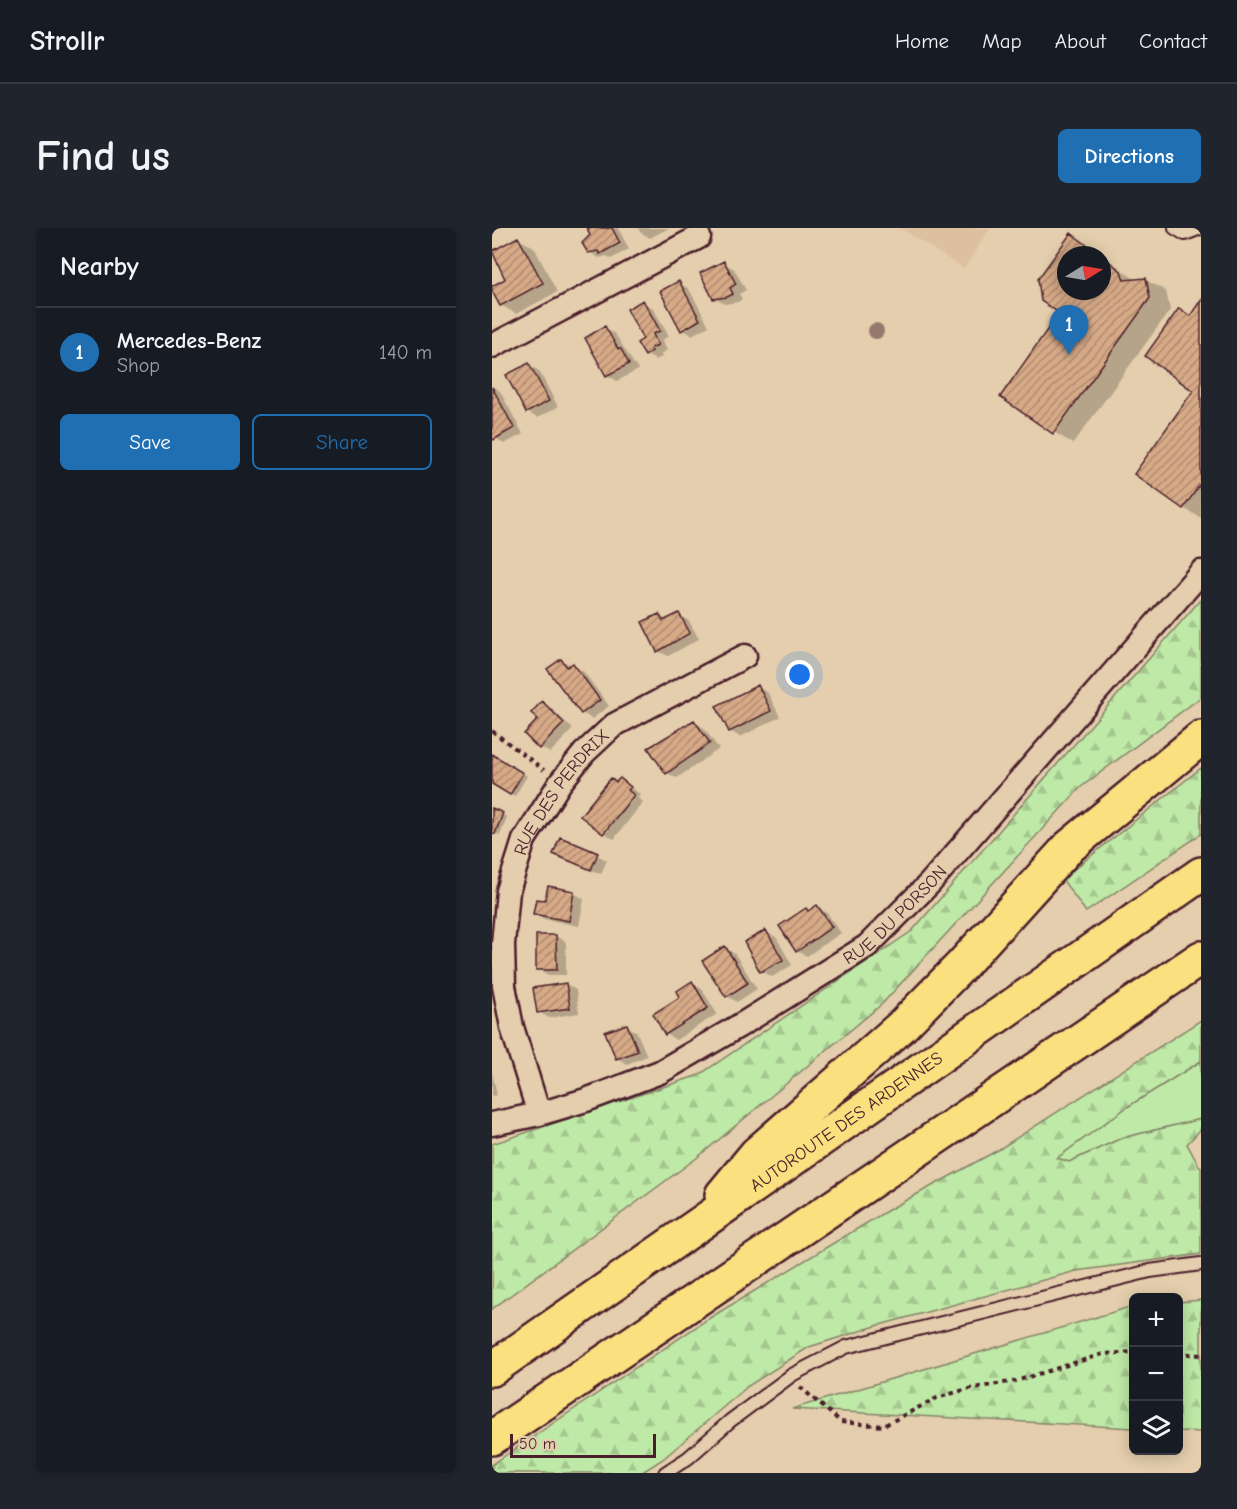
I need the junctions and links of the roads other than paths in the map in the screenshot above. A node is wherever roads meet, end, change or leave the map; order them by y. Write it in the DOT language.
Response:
graph roads {
  1 [pos="1175,228"];
  2 [pos="1201,228"];
  3 [pos="699,237"];
  4 [pos="492,346"];
  5 [pos="1201,572"];
  6 [pos="746,656"];
  7 [pos="1201,738"];
  8 [pos="1201,874"];
  9 [pos="1201,958"];
  10 [pos="1201,977"];
  11 [pos="1163,984"];
  12 [pos="539,1114"];
  13 [pos="492,1124"];
  14 [pos="696,1226"];
  15 [pos="1201,1264"];
  16 [pos="492,1369"];
  17 [pos="492,1438"];
  18 [pos="665,1473"];
  1 -- 2 [label="lane"];
  3 -- 4 [label="street"];
  5 -- 12 [label="street, RUE DU PORSON"];
  6 -- 12 [label="street, RUE DES PERDRIX"];
  7 -- 14 [label="highway"];
  8 -- 14 [label="highway, AUTOROUTE DES ARDENNES"];
  9 -- 11 [label="highway"];
  10 -- 11 [label="highway"];
  11 -- 17 [label="highway"];
  12 -- 13 [label="street, RUE DU PORSON"];
  14 -- 16 [label="highway, AUTOROUTE DES ARDENNES"];
  15 -- 18 [label="lane"];
}
